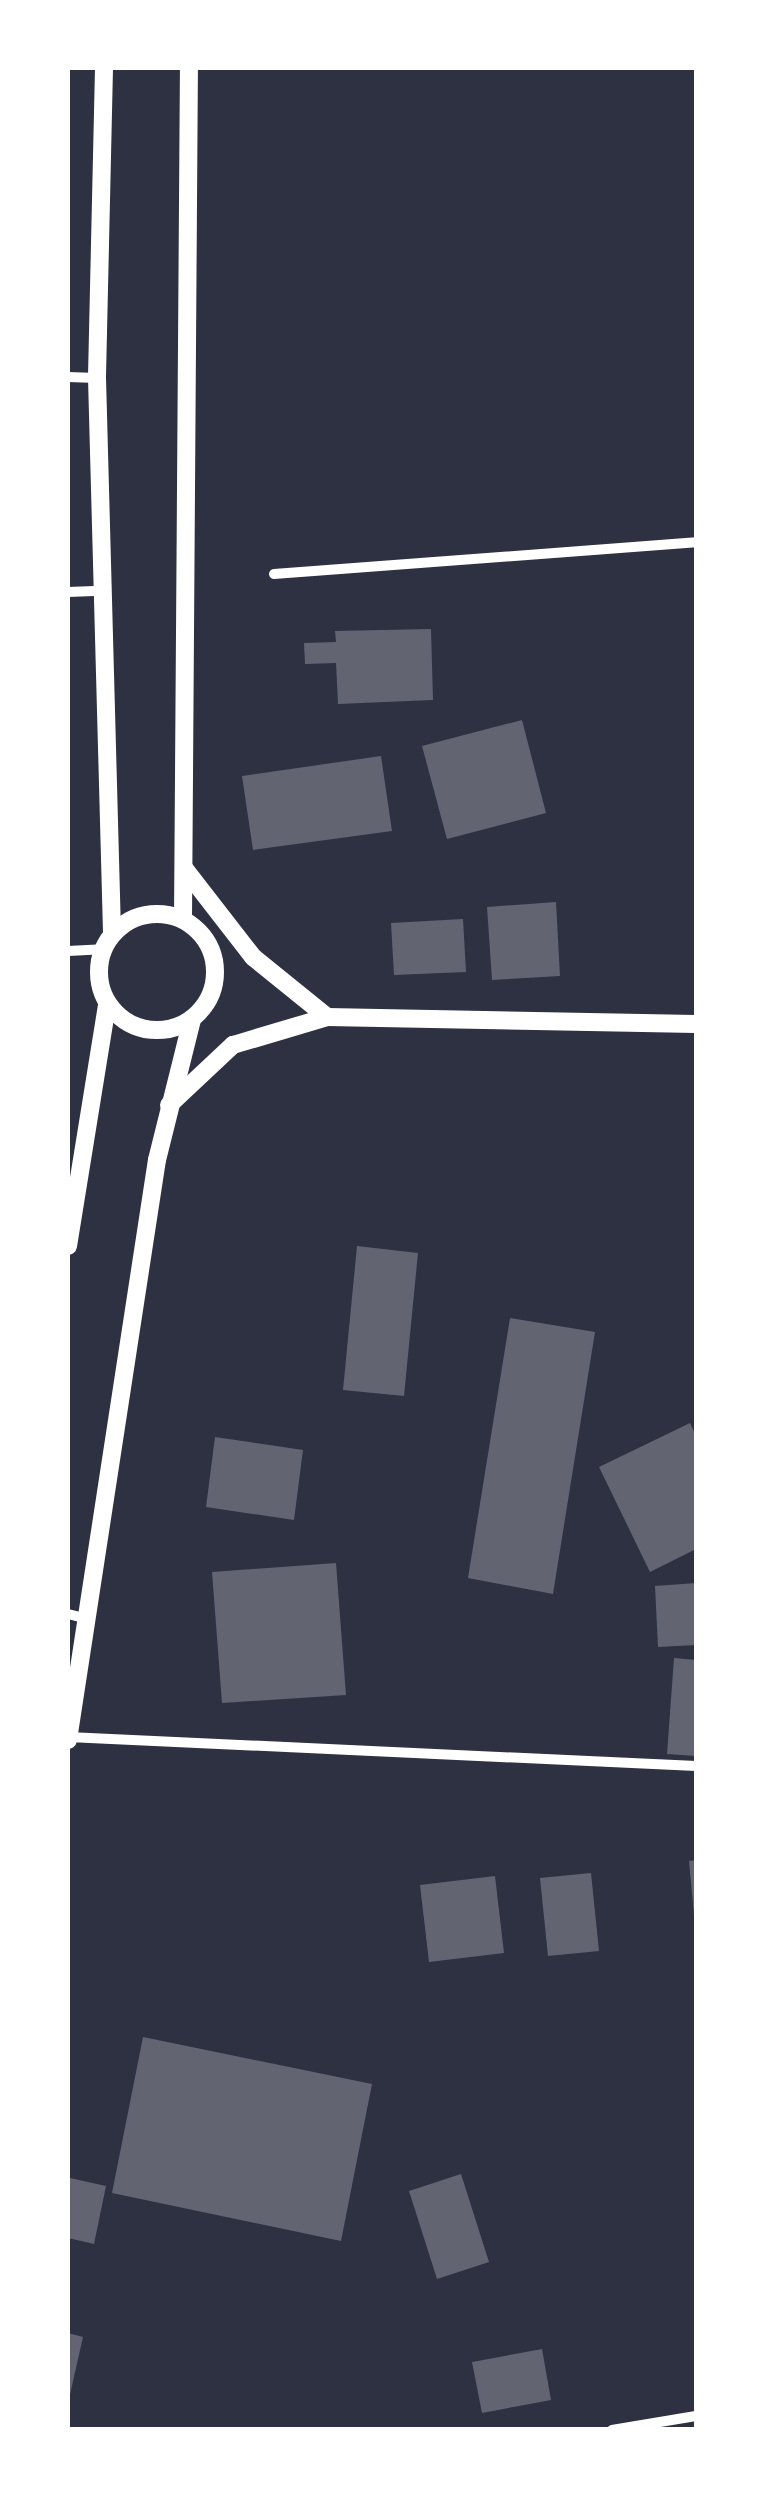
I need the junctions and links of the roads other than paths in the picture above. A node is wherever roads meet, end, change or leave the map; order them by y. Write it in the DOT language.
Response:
graph roads {
  1 [pos="104,68"];
  2 [pos="189,68"];
  3 [pos="68,377"];
  4 [pos="97,378"];
  5 [pos="696,542"];
  6 [pos="274,574"];
  7 [pos="102,590"];
  8 [pos="68,592"];
  9 [pos="184,868"];
  10 [pos="183,919"];
  11 [pos="107,941"];
  12 [pos="68,951"];
  13 [pos="107,1004"];
  14 [pos="327,1018"];
  15 [pos="192,1020"];
  16 [pos="696,1024"];
  17 [pos="169,1105"];
  18 [pos="68,1246"];
  19 [pos="68,1614"];
  20 [pos="88,1619"];
  21 [pos="68,1738"];
  22 [pos="696,1766"];
  23 [pos="696,2416"];
  24 [pos="612,2430"];
  1 -- 4 [label="street"];
  2 -- 9 [label="street"];
  3 -- 4 [label="street"];
  4 -- 7 [label="street"];
  5 -- 6 [label="street"];
  7 -- 8 [label="street"];
  7 -- 11 [label="street"];
  9 -- 10 [label="street"];
  9 -- 14 [label="street"];
  10 -- 11 [label="street"];
  10 -- 15 [label="street"];
  11 -- 12 [label="street"];
  11 -- 13 [label="street"];
  13 -- 15 [label="street"];
  13 -- 18 [label="street"];
  14 -- 16 [label="street"];
  14 -- 17 [label="street"];
  15 -- 17 [label="street"];
  17 -- 20 [label="street"];
  19 -- 20 [label="street"];
  20 -- 21 [label="street"];
  21 -- 22 [label="street"];
  23 -- 24 [label="street"];
}
